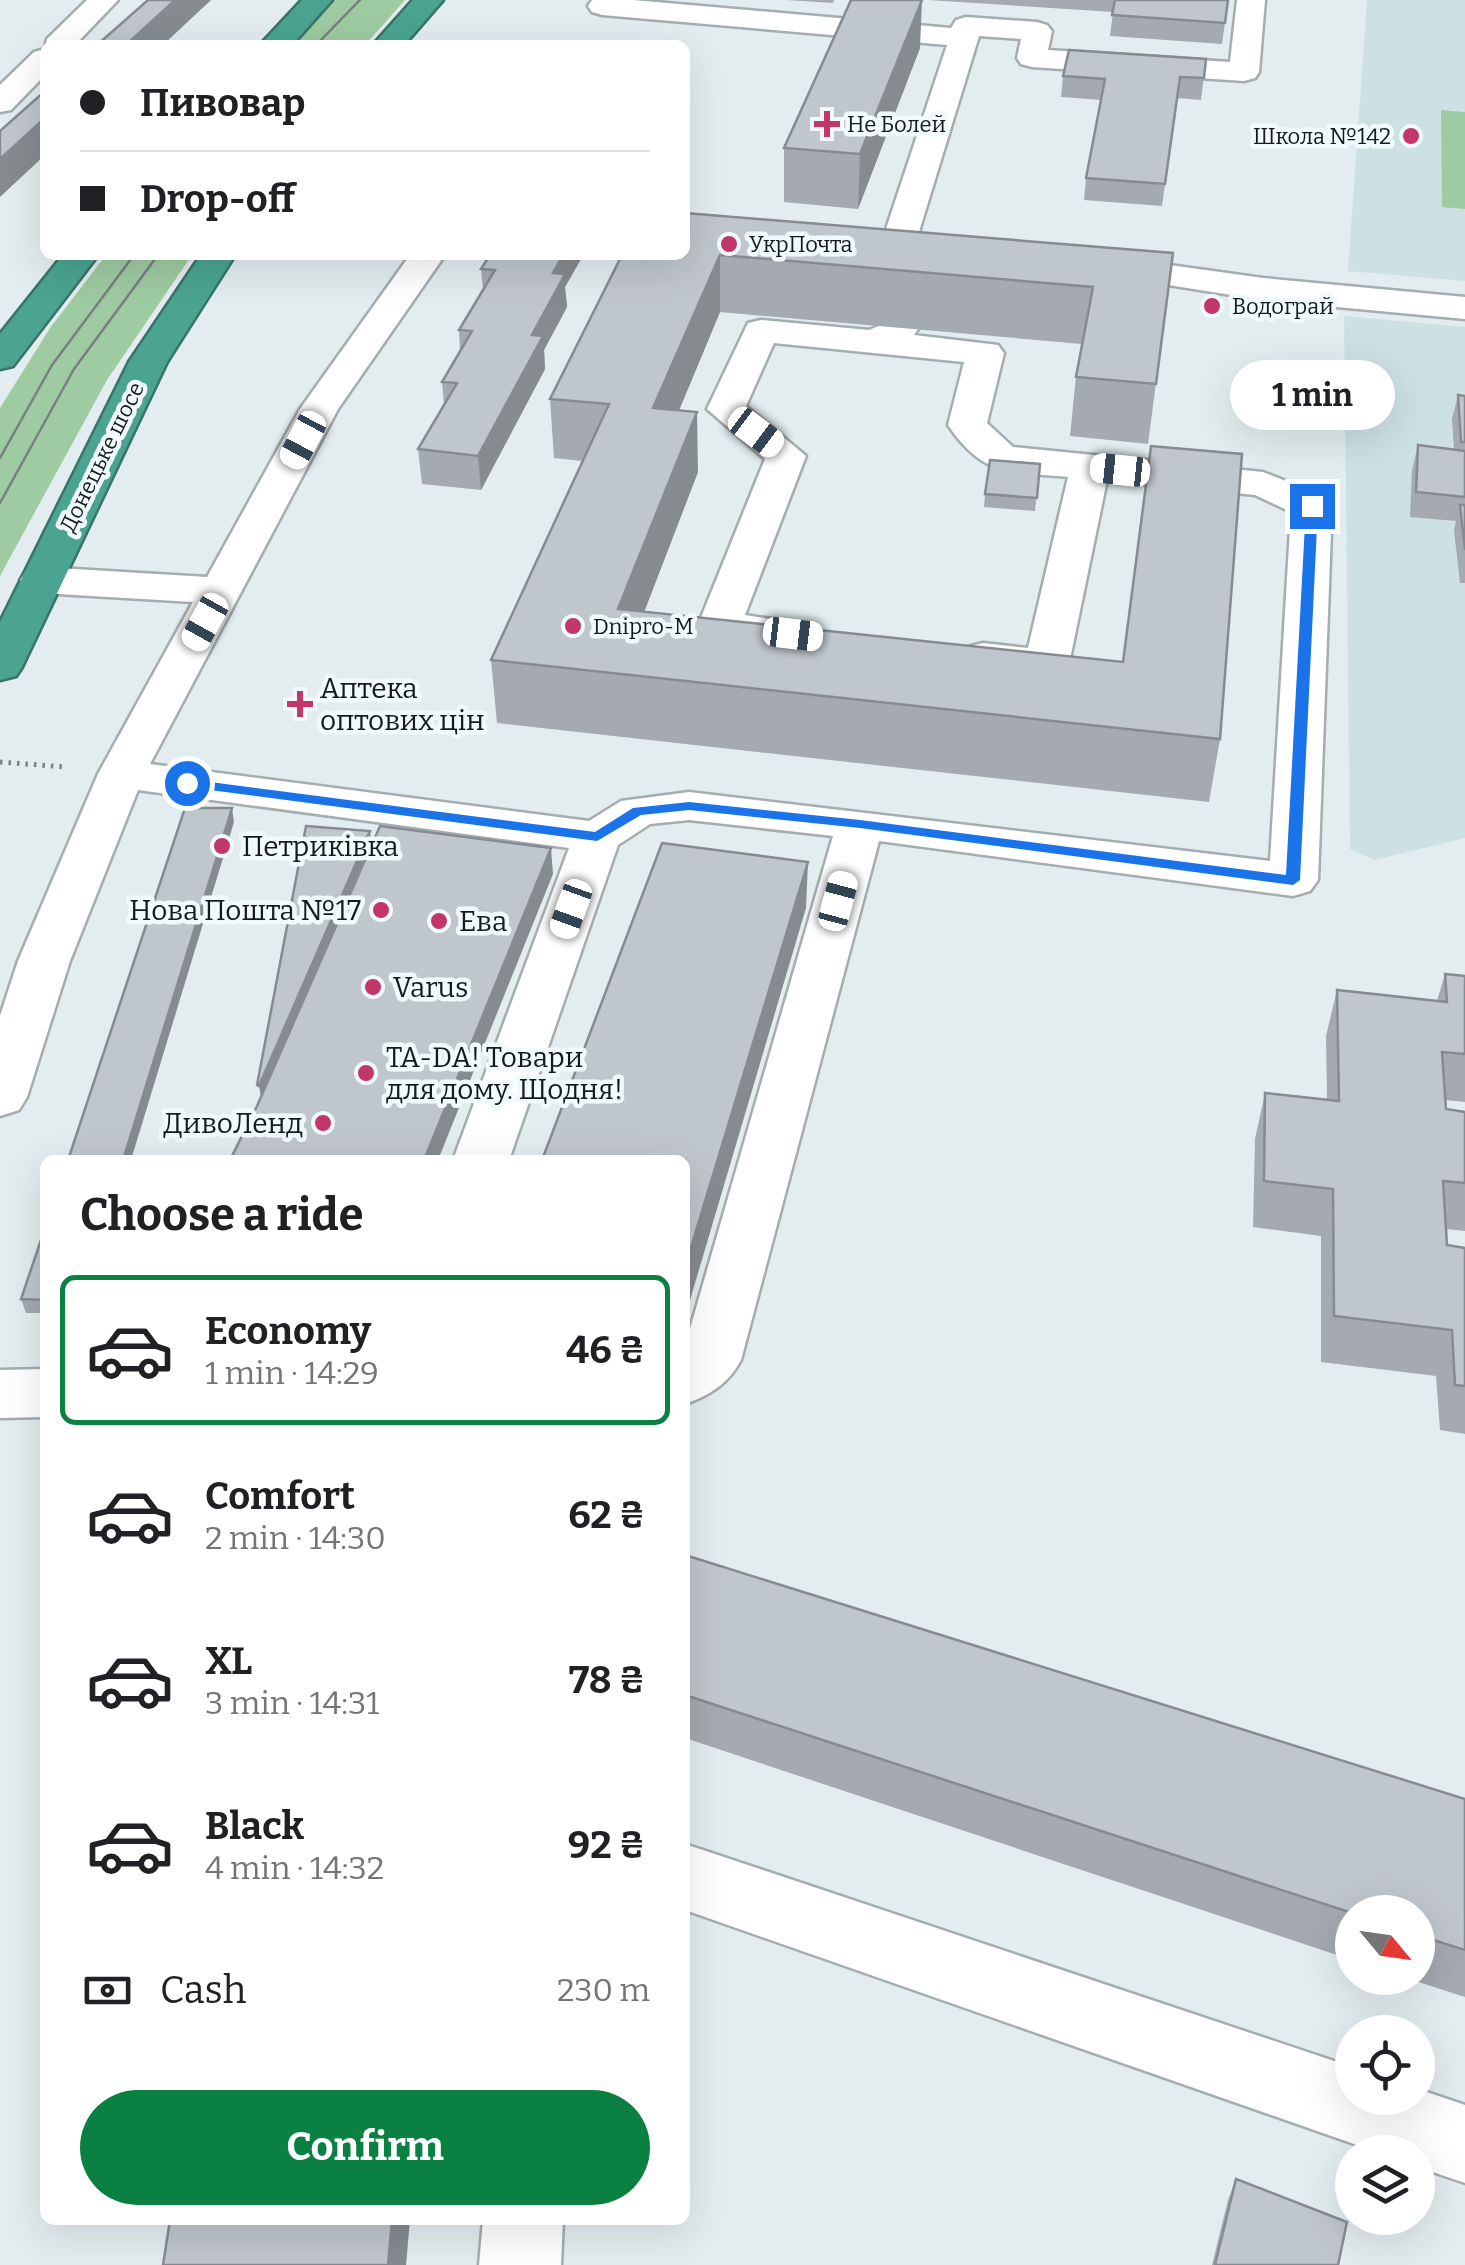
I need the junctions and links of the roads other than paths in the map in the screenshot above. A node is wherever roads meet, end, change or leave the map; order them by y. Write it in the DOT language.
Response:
graph roads {
  1 [pos="104,0"];
  2 [pos="318,0"];
  3 [pos="429,0"];
  4 [pos="1251,0"];
  5 [pos="605,3"];
  6 [pos="584,32"];
  7 [pos="964,38"];
  8 [pos="63,40"];
  9 [pos="280,40"];
  10 [pos="393,40"];
  11 [pos="40,63"];
  12 [pos="0,103"];
  13 [pos="862,232"];
  14 [pos="77,260"];
  15 [pos="215,260"];
  16 [pos="424,260"];
  17 [pos="1074,262"];
  18 [pos="1465,308"];
  19 [pos="0,358"];
  20 [pos="1090,466"];
  21 [pos="40,580"];
  22 [pos="222,592"];
  23 [pos="836,639"];
  24 [pos="951,653"];
  25 [pos="0,667"];
  26 [pos="121,774"];
  27 [pos="860,824"];
  28 [pos="597,837"];
  29 [pos="0,1097"];
  30 [pos="483,1155"];
  31 [pos="690,1376"];
  32 [pos="40,1393"];
  33 [pos="0,1394"];
  34 [pos="690,1879"];
  35 [pos="1465,2144"];
  36 [pos="523,2225"];
  37 [pos="520,2265"];
  1 -- 8 [label="street"];
  2 -- 9 [label="highway"];
  3 -- 10 [label="highway"];
  4 -- 7 [label="street"];
  5 -- 6 [label="street"];
  5 -- 7 [label="street"];
  7 -- 13 [label="street"];
  11 -- 12 [label="street"];
  14 -- 19 [label="highway"];
  15 -- 21 [label="highway, Донецьке шосе"];
  16 -- 22 [label="street"];
  17 -- 18 [label="street"];
  20 -- 23 [label="street"];
  20 -- 24 [label="street"];
  20 -- 27 [label="street"];
  21 -- 22 [label="street"];
  21 -- 25 [label="highway, Донецьке шосе"];
  22 -- 26 [label="street"];
  26 -- 28 [label="street"];
  26 -- 29 [label="street"];
  27 -- 28 [label="street"];
  27 -- 31 [label="street"];
  28 -- 30 [label="street"];
  32 -- 33 [label="street"];
  34 -- 35 [label="street"];
  36 -- 37 [label="street"];
}
